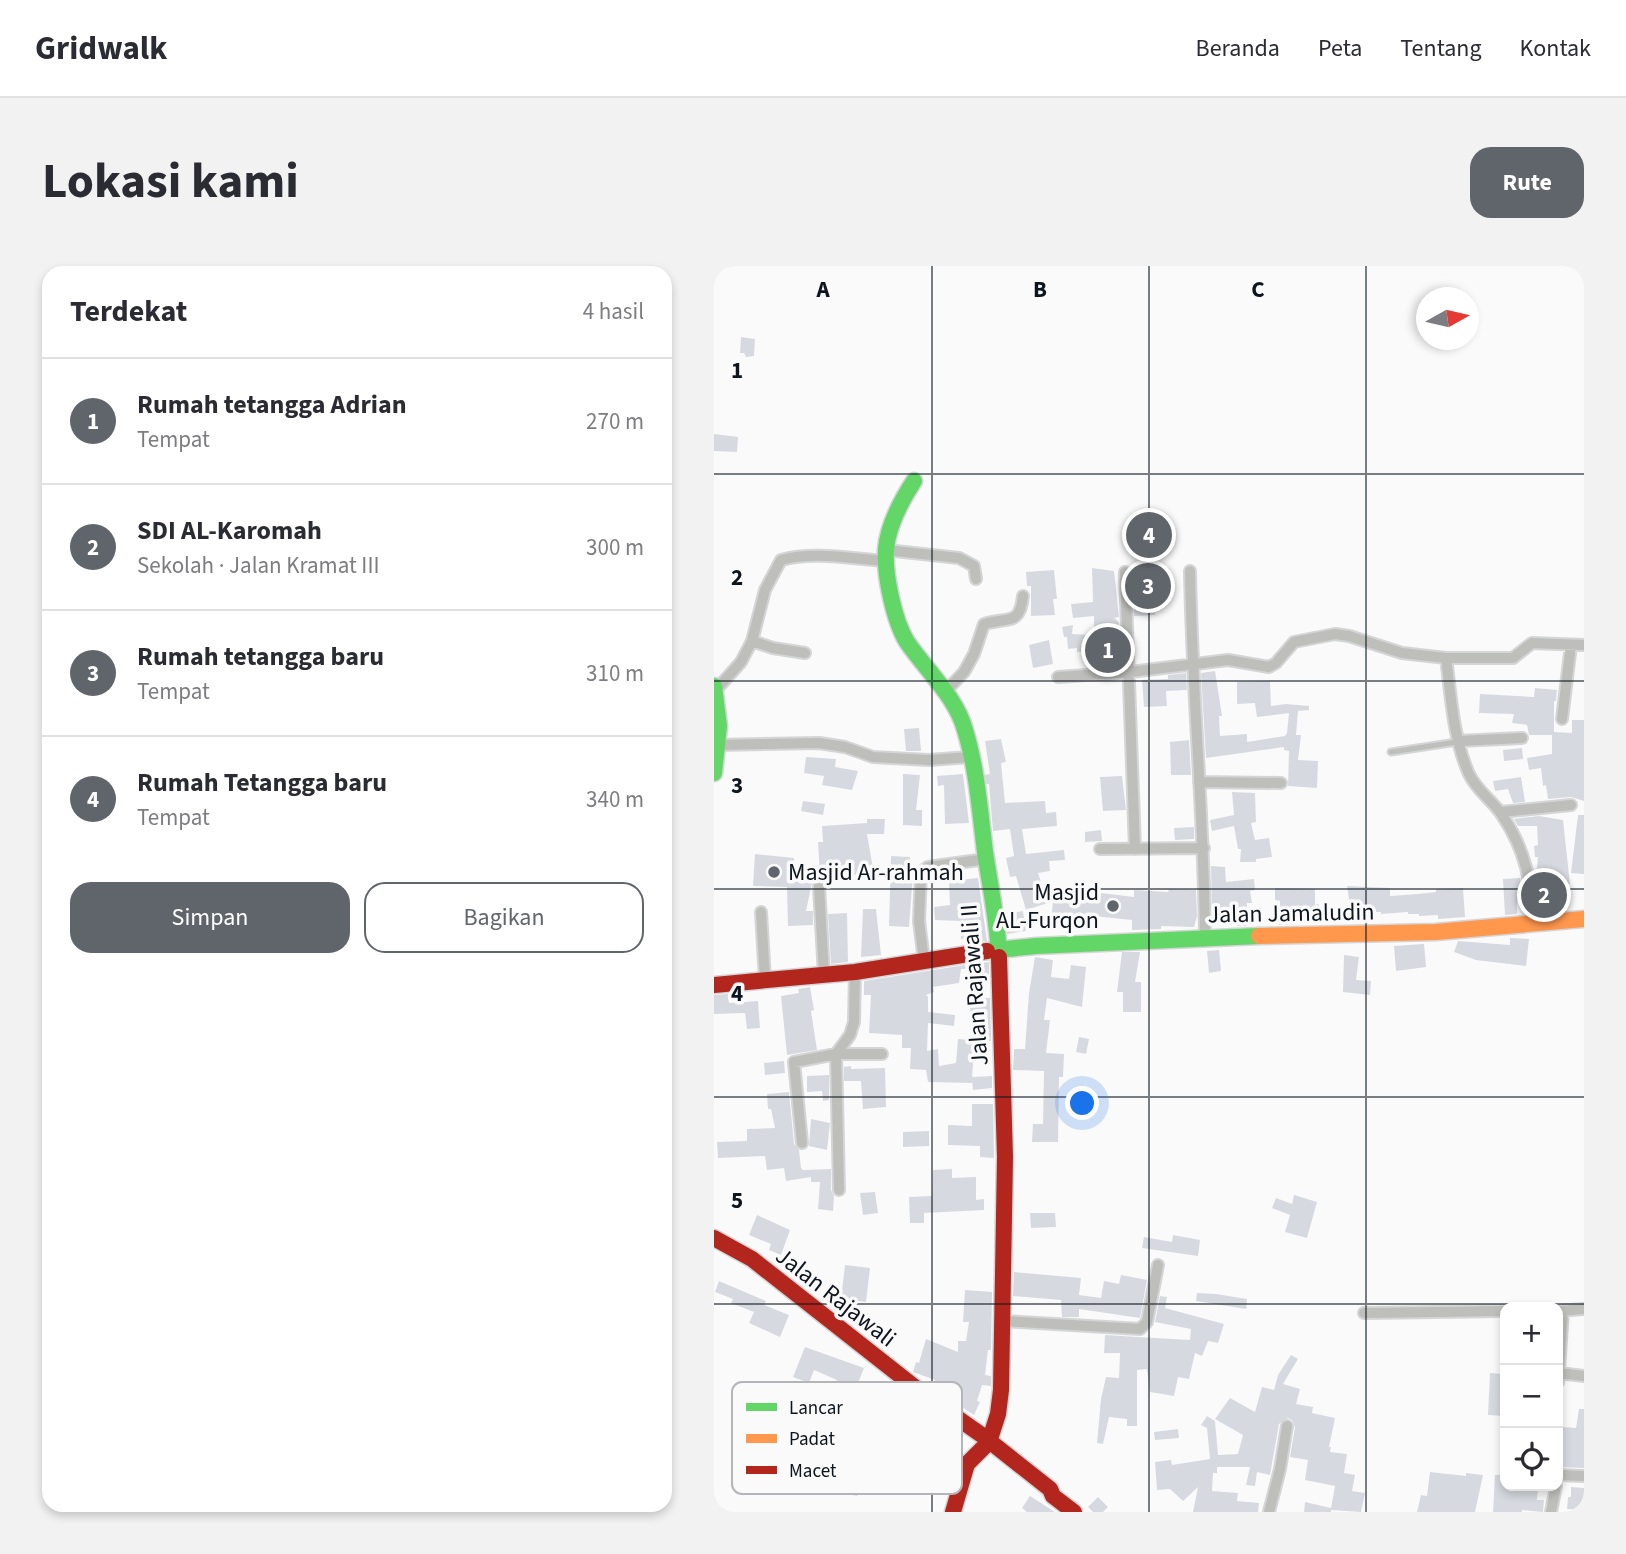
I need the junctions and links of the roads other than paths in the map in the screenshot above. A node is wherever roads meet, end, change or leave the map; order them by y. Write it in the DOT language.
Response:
graph roads {
  1 [pos="914,481"];
  2 [pos="887,556"];
  3 [pos="1191,571"];
  4 [pos="1125,572"];
  5 [pos="976,579"];
  6 [pos="1023,596"];
  7 [pos="752,641"];
  8 [pos="1571,645"];
  9 [pos="1584,645"];
  10 [pos="804,653"];
  11 [pos="1446,658"];
  12 [pos="1192,664"];
  13 [pos="1130,672"];
  14 [pos="1058,677"];
  15 [pos="715,688"];
  16 [pos="945,692"];
  17 [pos="1562,719"];
  18 [pos="1522,738"];
  19 [pos="1458,741"];
  20 [pos="717,745"];
  21 [pos="1391,752"];
  22 [pos="970,757"];
  23 [pos="714,773"];
  24 [pos="1199,782"];
  25 [pos="1280,783"];
  26 [pos="1571,805"];
  27 [pos="1501,812"];
  28 [pos="1205,848"];
  29 [pos="1100,849"];
  30 [pos="1135,849"];
  31 [pos="986,859"];
  32 [pos="819,886"];
  33 [pos="761,912"];
  34 [pos="1584,919"];
  35 [pos="1534,922"];
  36 [pos="1205,937"];
  37 [pos="999,949"];
  38 [pos="924,961"];
  39 [pos="855,972"];
  40 [pos="824,976"];
  41 [pos="765,980"];
  42 [pos="714,985"];
  43 [pos="836,1054"];
  44 [pos="882,1054"];
  45 [pos="802,1143"];
  46 [pos="839,1190"];
  47 [pos="714,1238"];
  48 [pos="1158,1265"];
  49 [pos="1584,1309"];
  50 [pos="1500,1311"];
  51 [pos="1563,1311"];
  52 [pos="1364,1313"];
  53 [pos="1003,1321"];
  54 [pos="1584,1376"];
  55 [pos="1563,1377"];
  56 [pos="908,1382"];
  57 [pos="962,1422"];
  58 [pos="1287,1426"];
  59 [pos="985,1439"];
  60 [pos="1563,1475"];
  61 [pos="962,1476"];
  62 [pos="1584,1476"];
  63 [pos="1555,1491"];
  64 [pos="959,1494"];
  65 [pos="952,1512"];
  66 [pos="1074,1512"];
  67 [pos="1269,1512"];
  68 [pos="1550,1512"];
  1 -- 2 [label="street"];
  2 -- 5 [label="street"];
  2 -- 7 [label="street"];
  2 -- 16 [label="street, Jalan Rajawali II"];
  3 -- 12 [label="street"];
  4 -- 13 [label="street"];
  6 -- 16 [label="street"];
  7 -- 10 [label="street"];
  7 -- 15 [label="street"];
  8 -- 9 [label="street"];
  8 -- 11 [label="street"];
  8 -- 17 [label="street"];
  11 -- 12 [label="street"];
  11 -- 19 [label="street"];
  12 -- 13 [label="street"];
  12 -- 24 [label="street"];
  13 -- 14 [label="street"];
  13 -- 30 [label="street"];
  15 -- 20 [label="street"];
  16 -- 22 [label="street, Jalan Rajawali II"];
  18 -- 19 [label="street"];
  19 -- 21 [label="lane"];
  19 -- 27 [label="street"];
  20 -- 22 [label="street"];
  20 -- 23 [label="street"];
  22 -- 31 [label="street, Jalan Rajawali II"];
  24 -- 25 [label="street"];
  24 -- 28 [label="street"];
  26 -- 27 [label="street"];
  27 -- 35 [label="street"];
  28 -- 30 [label="street"];
  28 -- 36 [label="street"];
  29 -- 30 [label="street"];
  31 -- 37 [label="street, Jalan Rajawali II"];
  31 -- 38 [label="street"];
  32 -- 40 [label="street"];
  33 -- 41 [label="street"];
  34 -- 35 [label="street, Jalan Jamaludin"];
  35 -- 36 [label="street, Jalan Jamaludin"];
  36 -- 37 [label="street, Jalan Jamaludin"];
  37 -- 38 [label="street, Jalan Jamaludin"];
  37 -- 53 [label="street, Jalan Rajawali II"];
  38 -- 39 [label="street, Jalan Jamaludin"];
  39 -- 40 [label="street, Jalan Jamaludin"];
  39 -- 43 [label="street"];
  40 -- 41 [label="street, Jalan Jamaludin"];
  41 -- 42 [label="street, Jalan Jamaludin"];
  43 -- 44 [label="street"];
  43 -- 45 [label="street"];
  43 -- 46 [label="street"];
  47 -- 56 [label="street, Jalan Rajawali"];
  48 -- 53 [label="street"];
  49 -- 51 [label="street"];
  50 -- 52 [label="street"];
  53 -- 59 [label="street, Jalan Rajawali II"];
  54 -- 55 [label="street"];
  57 -- 59 [label="street, Jalan Rajawali"];
  58 -- 67 [label="street"];
  59 -- 61 [label="street"];
  59 -- 66 [label="street, Jalan Rajawali"];
  60 -- 62 [label="street"];
  63 -- 68 [label="street"];
  64 -- 65 [label="street"];
}
